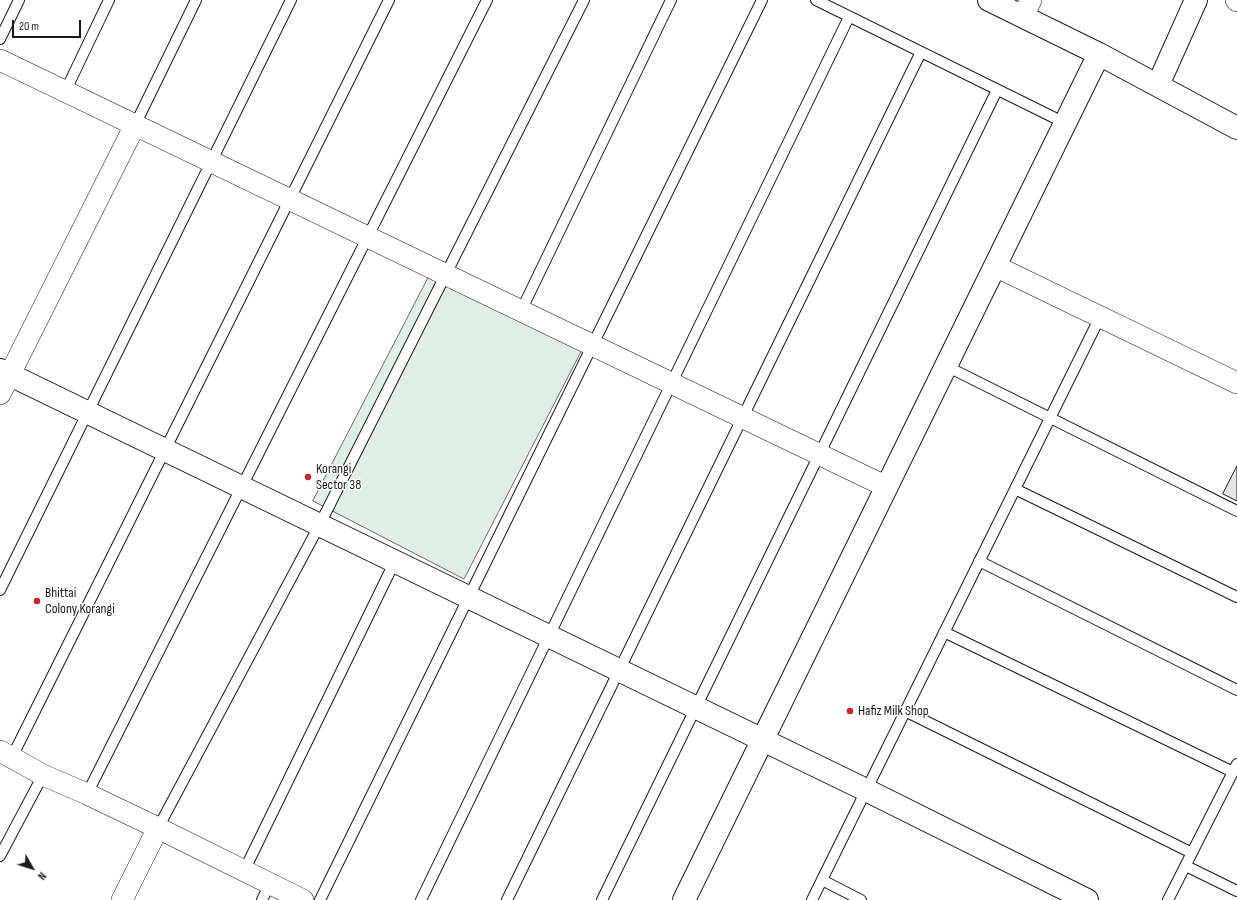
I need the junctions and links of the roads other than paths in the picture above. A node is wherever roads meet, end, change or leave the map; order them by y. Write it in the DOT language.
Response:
graph roads {
  1 [pos="19,0"];
  2 [pos="109,0"];
  3 [pos="196,0"];
  4 [pos="291,0"];
  5 [pos="389,0"];
  6 [pos="487,0"];
  7 [pos="584,0"];
  8 [pos="671,0"];
  9 [pos="762,0"];
  10 [pos="816,0"];
  11 [pos="989,0"];
  12 [pos="1196,0"];
  13 [pos="1027,8"];
  14 [pos="849,16"];
  15 [pos="0,39"];
  16 [pos="921,52"];
  17 [pos="1099,54"];
  18 [pos="0,60"];
  19 [pos="1158,85"];
  20 [pos="997,90"];
  21 [pos="65,92"];
  22 [pos="1065,123"];
  23 [pos="135,125"];
  24 [pos="1237,128"];
  25 [pos="211,162"];
  26 [pos="290,199"];
  27 [pos="368,237"];
  28 [pos="995,266"];
  29 [pos="446,275"];
  30 [pos="521,311"];
  31 [pos="1100,317"];
  32 [pos="592,346"];
  33 [pos="946,366"];
  34 [pos="5,372"];
  35 [pos="671,383"];
  36 [pos="1237,383"];
  37 [pos="0,394"];
  38 [pos="88,412"];
  39 [pos="743,418"];
  40 [pos="1050,418"];
  41 [pos="165,449"];
  42 [pos="819,455"];
  43 [pos="242,486"];
  44 [pos="886,487"];
  45 [pos="1015,489"];
  46 [pos="1237,511"];
  47 [pos="320,524"];
  48 [pos="395,561"];
  49 [pos="979,561"];
  50 [pos="0,590"];
  51 [pos="469,597"];
  52 [pos="1237,597"];
  53 [pos="944,632"];
  54 [pos="549,636"];
  55 [pos="619,670"];
  56 [pos="1237,690"];
  57 [pos="696,708"];
  58 [pos="905,711"];
  59 [pos="763,741"];
  60 [pos="6,754"];
  61 [pos="1235,768"];
  62 [pos="43,775"];
  63 [pos="866,790"];
  64 [pos="87,794"];
  65 [pos="158,828"];
  66 [pos="1192,853"];
  67 [pos="0,856"];
  68 [pos="1186,866"];
  69 [pos="244,871"];
  70 [pos="822,880"];
  71 [pos="1237,891"];
  72 [pos="266,892"];
  73 [pos="122,900"];
  74 [pos="303,900"];
  75 [pos="320,900"];
  76 [pos="421,900"];
  77 [pos="507,900"];
  78 [pos="602,900"];
  79 [pos="684,900"];
  80 [pos="812,900"];
  81 [pos="862,900"];
  82 [pos="1087,900"];
  83 [pos="1168,900"];
  1 -- 15 [label="lane"];
  2 -- 21 [label="lane"];
  3 -- 23 [label="lane"];
  4 -- 25 [label="lane"];
  5 -- 26 [label="lane"];
  6 -- 27 [label="lane"];
  7 -- 29 [label="lane"];
  8 -- 30 [label="lane"];
  9 -- 32 [label="lane"];
  10 -- 14 [label="lane"];
  11 -- 13 [label="street"];
  12 -- 19 [label="street"];
  13 -- 17 [label="street"];
  14 -- 16 [label="lane"];
  14 -- 35 [label="lane"];
  16 -- 20 [label="lane"];
  16 -- 39 [label="lane"];
  17 -- 19 [label="street"];
  17 -- 22 [label="street"];
  18 -- 21 [label="street"];
  19 -- 24 [label="street"];
  20 -- 22 [label="lane"];
  20 -- 42 [label="lane"];
  21 -- 23 [label="street"];
  22 -- 28 [label="street"];
  23 -- 25 [label="street"];
  23 -- 34 [label="street"];
  25 -- 26 [label="street"];
  25 -- 38 [label="lane"];
  26 -- 27 [label="street"];
  26 -- 41 [label="lane"];
  27 -- 29 [label="street"];
  27 -- 43 [label="lane"];
  28 -- 31 [label="street"];
  28 -- 33 [label="street"];
  29 -- 30 [label="street"];
  29 -- 47 [label="lane"];
  30 -- 32 [label="street"];
  31 -- 36 [label="street"];
  31 -- 40 [label="lane"];
  32 -- 35 [label="street"];
  32 -- 51 [label="lane"];
  33 -- 40 [label="lane"];
  33 -- 44 [label="street"];
  34 -- 37 [label="street"];
  34 -- 38 [label="street"];
  35 -- 39 [label="street"];
  35 -- 54 [label="lane"];
  38 -- 41 [label="street"];
  38 -- 50 [label="lane"];
  39 -- 42 [label="street"];
  39 -- 55 [label="lane"];
  40 -- 45 [label="lane"];
  40 -- 46 [label="lane"];
  41 -- 43 [label="street"];
  41 -- 60 [label="lane"];
  42 -- 44 [label="street"];
  42 -- 57 [label="lane"];
  43 -- 47 [label="street"];
  43 -- 64 [label="lane"];
  44 -- 59 [label="street"];
  45 -- 49 [label="lane"];
  45 -- 52 [label="lane"];
  47 -- 48 [label="street"];
  47 -- 65 [label="lane"];
  48 -- 51 [label="street"];
  48 -- 69 [label="lane"];
  49 -- 53 [label="lane"];
  49 -- 56 [label="lane"];
  51 -- 54 [label="street"];
  51 -- 75 [label="lane"];
  53 -- 58 [label="lane"];
  53 -- 61 [label="lane"];
  54 -- 55 [label="street"];
  54 -- 76 [label="lane"];
  55 -- 57 [label="street"];
  55 -- 77 [label="lane"];
  57 -- 59 [label="street"];
  57 -- 78 [label="lane"];
  58 -- 63 [label="lane"];
  58 -- 66 [label="lane"];
  59 -- 63 [label="street"];
  59 -- 79 [label="street"];
  60 -- 62 [label="street"];
  61 -- 66 [label="lane"];
  62 -- 64 [label="street"];
  62 -- 67 [label="lane"];
  63 -- 70 [label="lane"];
  63 -- 82 [label="street"];
  64 -- 65 [label="street"];
  65 -- 69 [label="street"];
  65 -- 73 [label="street"];
  66 -- 68 [label="lane"];
  68 -- 71 [label="lane"];
  68 -- 83 [label="lane"];
  69 -- 72 [label="street"];
  70 -- 80 [label="lane"];
  70 -- 81 [label="lane"];
  72 -- 74 [label="street"];
}
